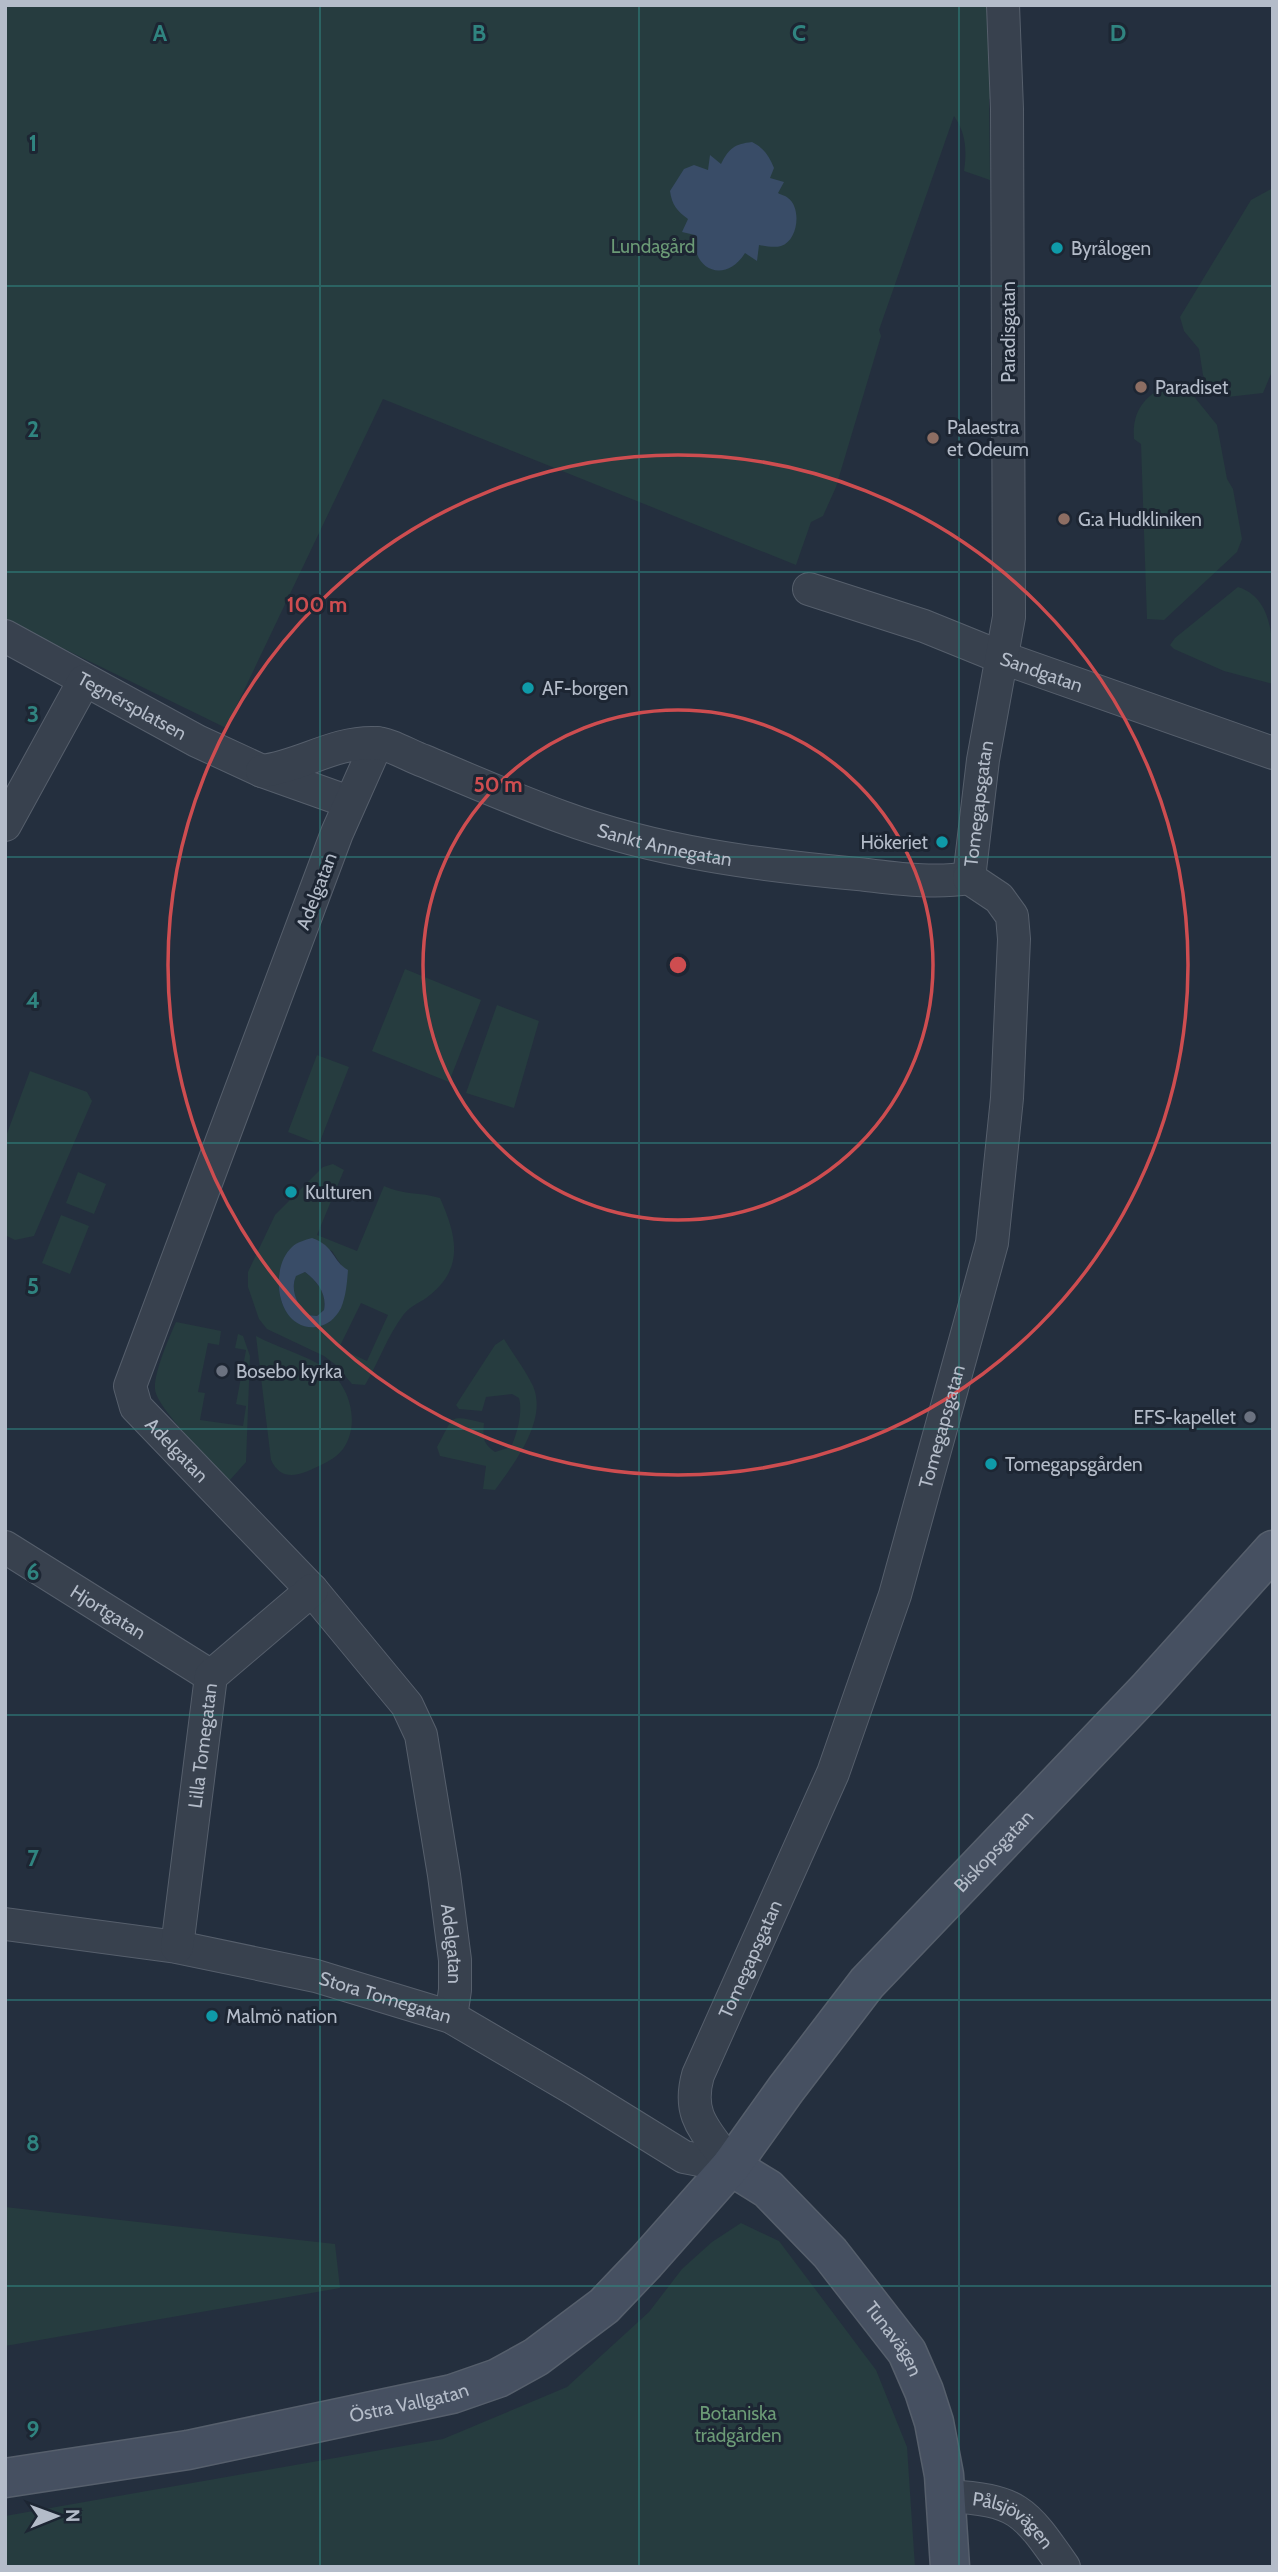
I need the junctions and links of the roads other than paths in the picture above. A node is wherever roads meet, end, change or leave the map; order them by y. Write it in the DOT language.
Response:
graph roads {
  1 [pos="1003,5"];
  2 [pos="809,589"];
  3 [pos="5,636"];
  4 [pos="1003,658"];
  5 [pos="84,681"];
  6 [pos="377,743"];
  7 [pos="1273,753"];
  8 [pos="262,771"];
  9 [pos="349,802"];
  10 [pos="5,825"];
  11 [pos="969,878"];
  12 [pos="5,1547"];
  13 [pos="1273,1549"];
  14 [pos="312,1590"];
  15 [pos="211,1676"];
  16 [pos="5,1924"];
  17 [pos="177,1947"];
  18 [pos="451,2017"];
  19 [pos="731,2166"];
  20 [pos="5,2478"];
  21 [pos="946,2496"];
  22 [pos="950,2567"];
  23 [pos="1065,2567"];
  1 -- 4 [label="street, Paradisgatan"];
  2 -- 4 [label="street, Sandgatan"];
  3 -- 5 [label="street, Tegnérsplatsen"];
  4 -- 7 [label="street, Sandgatan"];
  4 -- 11 [label="street, Tomegapsgatan"];
  5 -- 8 [label="street, Tegnérsplatsen"];
  5 -- 10 [label="street"];
  6 -- 8 [label="street"];
  6 -- 9 [label="street, Adelgatan"];
  6 -- 11 [label="street, Sankt Annegatan"];
  8 -- 9 [label="street, Tegnérsplatsen"];
  9 -- 14 [label="street, Adelgatan"];
  11 -- 19 [label="street, Tomegapsgatan"];
  12 -- 15 [label="street, Hjortgatan"];
  13 -- 19 [label="street, Biskopsgatan"];
  14 -- 15 [label="street, Lilla Tomegatan"];
  14 -- 18 [label="street, Adelgatan"];
  15 -- 17 [label="street, Lilla Tomegatan"];
  16 -- 17 [label="street, Stora Tomegatan"];
  17 -- 18 [label="street, Stora Tomegatan"];
  18 -- 19 [label="street, Stora Tomegatan"];
  19 -- 20 [label="street, Östra Vallgatan"];
  19 -- 21 [label="street, Tunavägen"];
  21 -- 22 [label="street, Tunavägen"];
  21 -- 23 [label="street, Pålsjövägen"];
}
